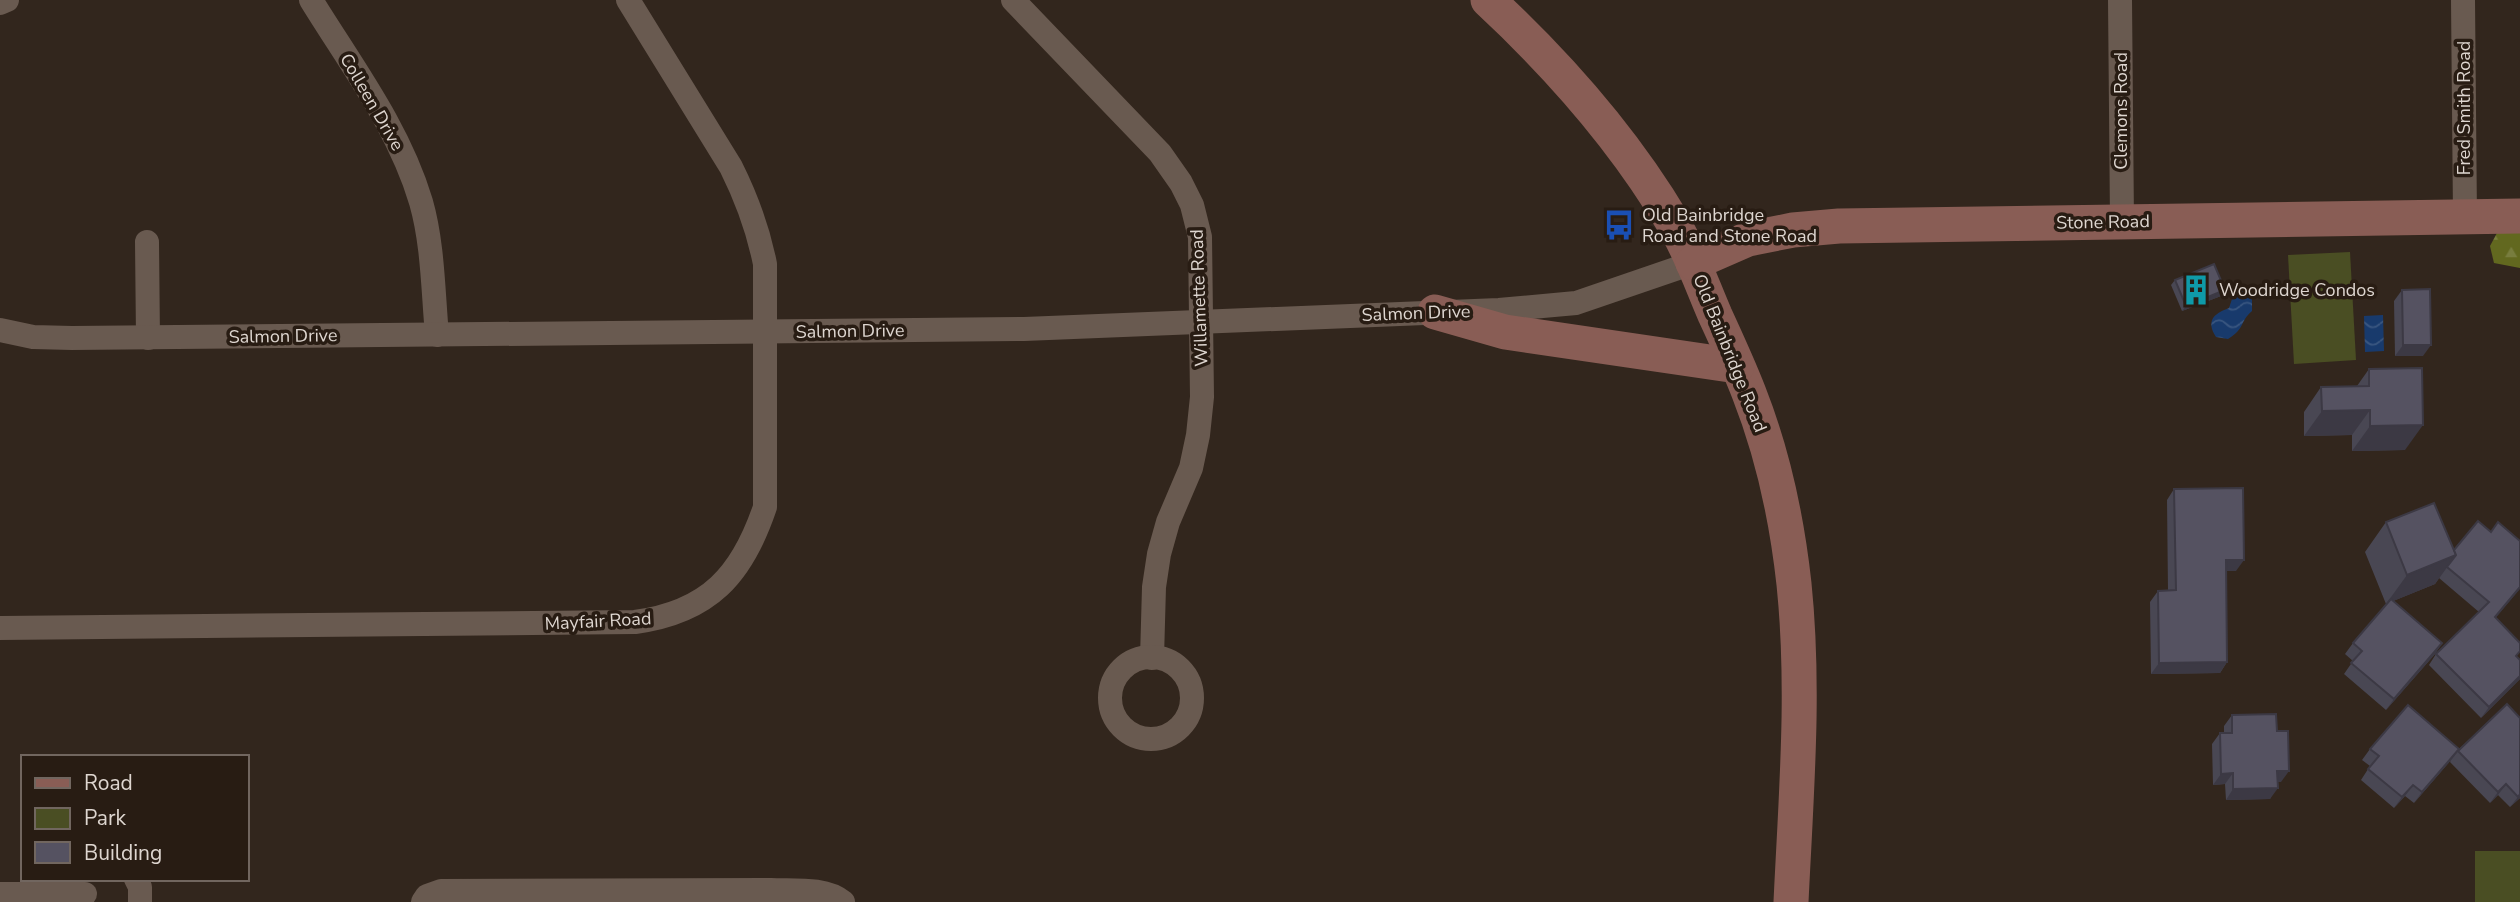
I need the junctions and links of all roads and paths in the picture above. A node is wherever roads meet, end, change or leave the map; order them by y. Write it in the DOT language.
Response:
graph roads {
  1 [pos="7,0"];
  2 [pos="311,0"];
  3 [pos="628,0"];
  4 [pos="1013,0"];
  5 [pos="1488,0"];
  6 [pos="2120,0"];
  7 [pos="2463,0"];
  8 [pos="0,3"];
  9 [pos="2520,216"];
  10 [pos="2465,217"];
  11 [pos="2122,221"];
  12 [pos="147,242"];
  13 [pos="1693,264"];
  14 [pos="1435,312"];
  15 [pos="1202,321"];
  16 [pos="0,330"];
  17 [pos="764,332"];
  18 [pos="437,335"];
  19 [pos="148,338"];
  20 [pos="1737,366"];
  21 [pos="0,628"];
  22 [pos="1152,658"];
  23 [pos="137,881"];
  24 [pos="87,892"];
  25 [pos="0,894"];
  26 [pos="140,902"];
  27 [pos="423,902"];
  28 [pos="843,902"];
  29 [pos="1791,902"];
  1 -- 8 [label="street"];
  2 -- 18 [label="street, Colleen Drive"];
  3 -- 17 [label="street, Mayfair Road"];
  4 -- 15 [label="street, Willamette Road"];
  5 -- 13 [label="main road, Old Bainbridge Road"];
  6 -- 11 [label="street, Clemons Road"];
  7 -- 10 [label="street, Fred Smith Road"];
  9 -- 10 [label="main road, Stone Road"];
  10 -- 11 [label="main road, Stone Road"];
  11 -- 13 [label="main road, Stone Road"];
  12 -- 19 [label="street"];
  13 -- 14 [label="street, Salmon Drive"];
  13 -- 20 [label="main road, Old Bainbridge Road"];
  14 -- 15 [label="street, Salmon Drive"];
  14 -- 20 [label="main road"];
  15 -- 17 [label="street, Salmon Drive"];
  15 -- 22 [label="street, Willamette Road"];
  16 -- 19 [label="street, Salmon Drive"];
  17 -- 18 [label="street, Salmon Drive"];
  17 -- 21 [label="street, Mayfair Road"];
  18 -- 19 [label="street, Salmon Drive"];
  20 -- 29 [label="main road, Old Bainbridge Road"];
  23 -- 26 [label="street"];
  24 -- 25 [label="street"];
  27 -- 28 [label="street"];
}
